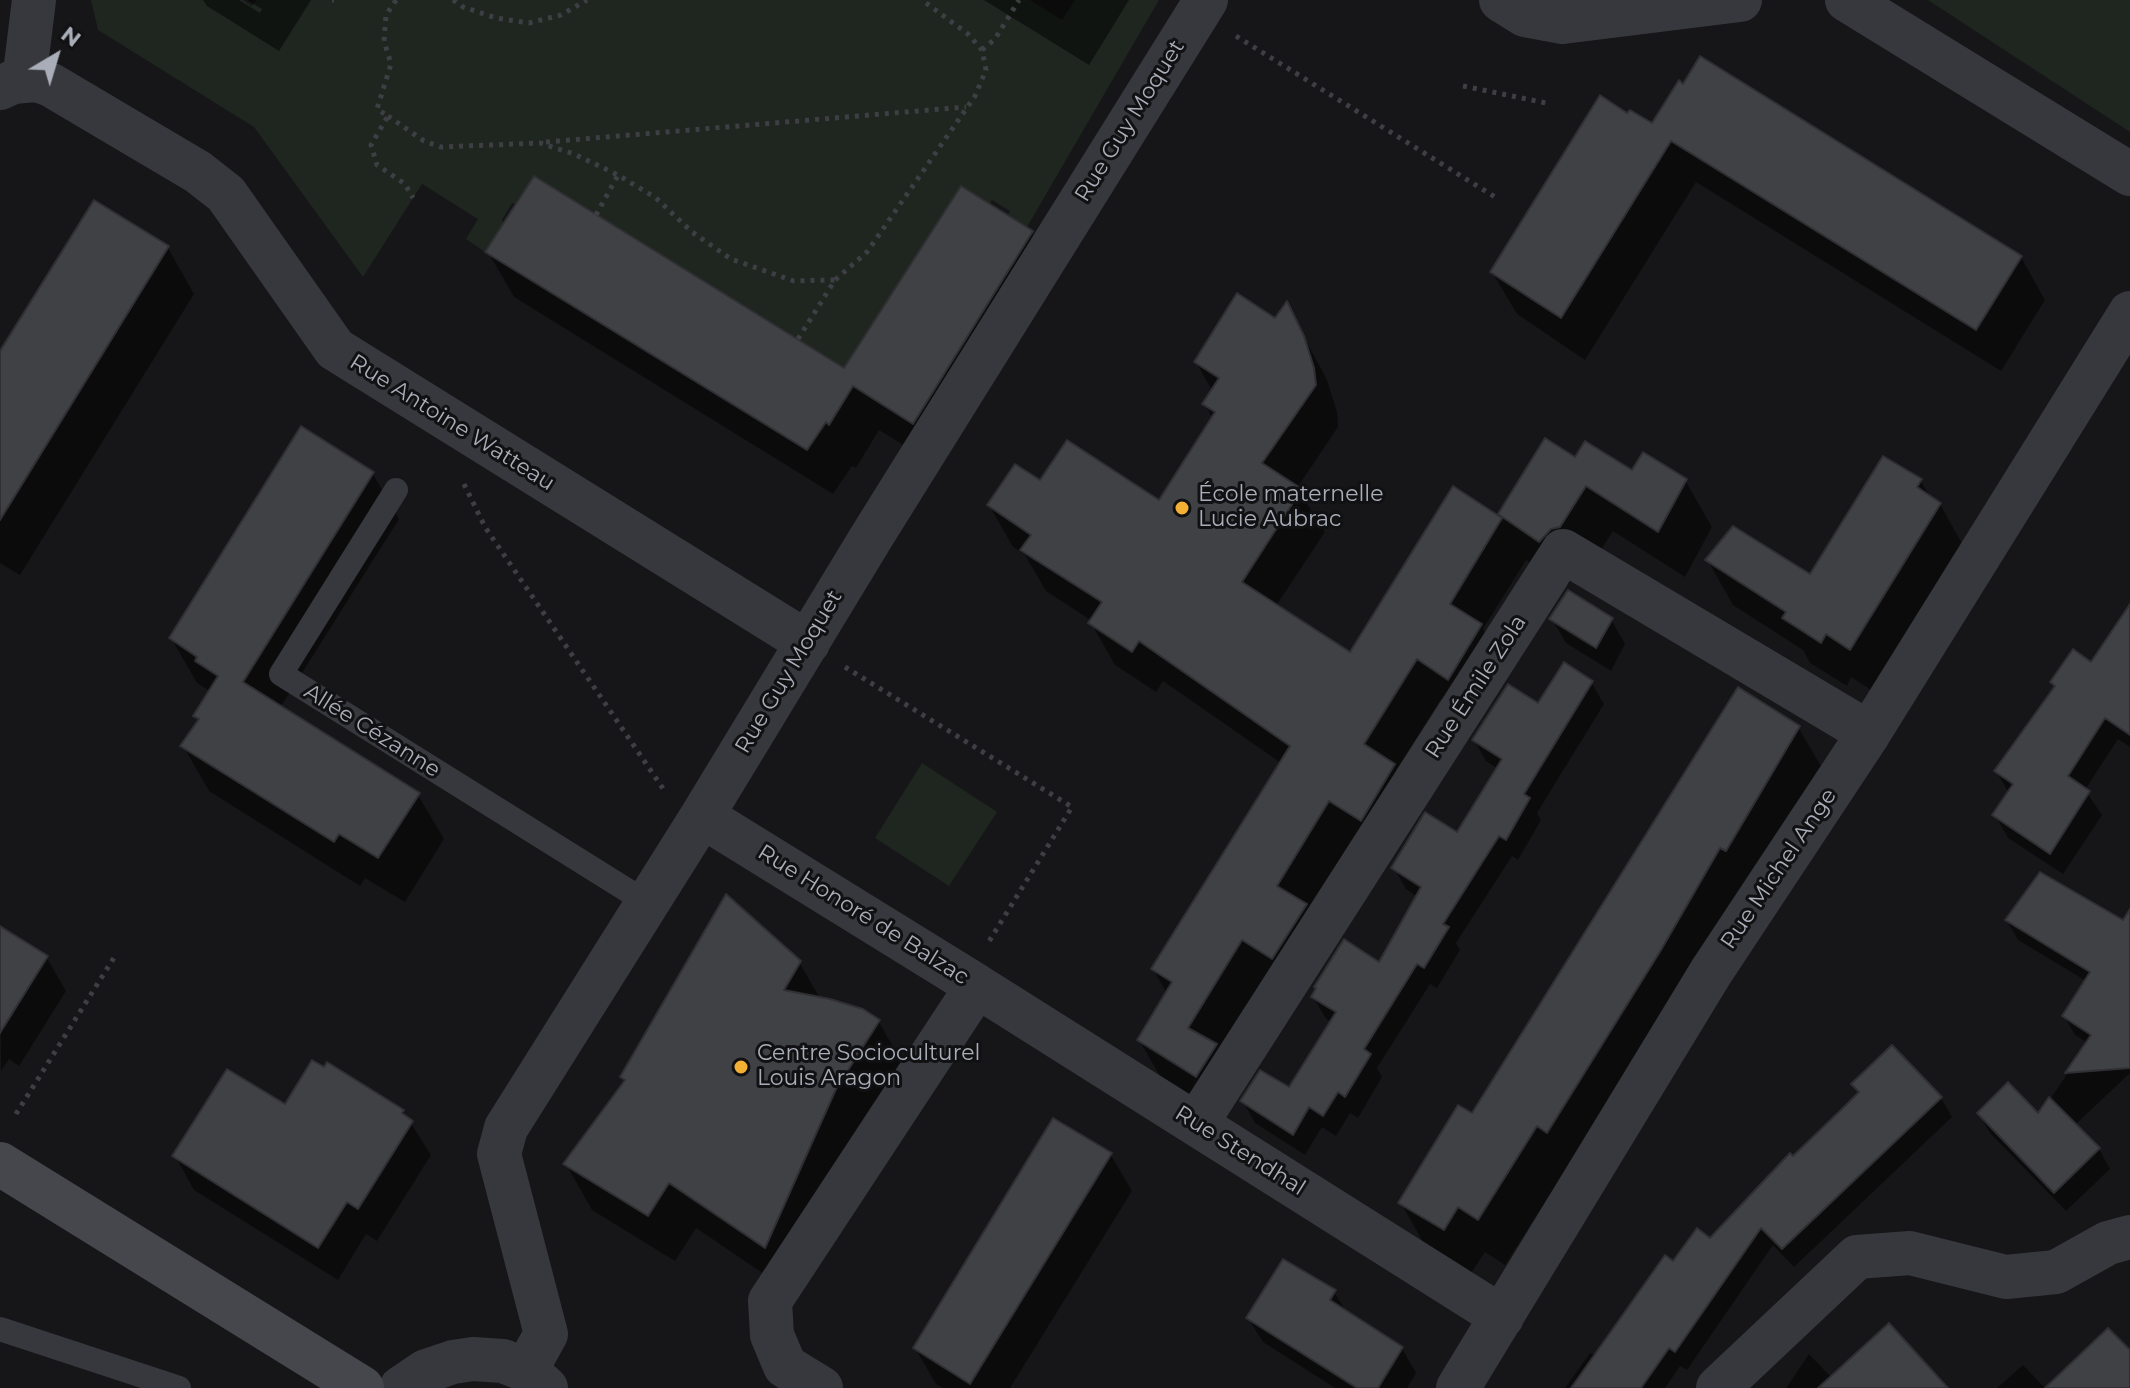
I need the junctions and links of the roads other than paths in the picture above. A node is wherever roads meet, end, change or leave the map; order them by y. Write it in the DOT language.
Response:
graph roads {
  1 [pos="34,0"];
  2 [pos="1501,0"];
  3 [pos="1740,0"];
  4 [pos="1847,0"];
  5 [pos="1202,6"];
  6 [pos="12,85"];
  7 [pos="2130,174"];
  8 [pos="2130,313"];
  9 [pos="396,490"];
  10 [pos="808,643"];
  11 [pos="1869,733"];
  12 [pos="702,816"];
  13 [pos="646,902"];
  14 [pos="977,986"];
  15 [pos="1196,1124"];
  16 [pos="0,1164"];
  17 [pos="2130,1237"];
  18 [pos="1502,1317"];
  19 [pos="0,1329"];
  20 [pos="536,1379"];
  21 [pos="179,1388"];
  22 [pos="361,1388"];
  23 [pos="401,1388"];
  24 [pos="821,1388"];
  25 [pos="1458,1388"];
  26 [pos="1718,1388"];
  1 -- 6 [label="street"];
  2 -- 3 [label="street"];
  4 -- 7 [label="street"];
  5 -- 10 [label="street, Rue Guy Moquet"];
  6 -- 10 [label="street, Rue Antoine Watteau"];
  8 -- 11 [label="street, Rue Michel Ange"];
  9 -- 13 [label="lane, Allée Cézanne"];
  10 -- 12 [label="street, Rue Guy Moquet"];
  11 -- 15 [label="street, Rue Émile Zola"];
  11 -- 18 [label="street, Rue Michel Ange"];
  12 -- 13 [label="street, Rue Guy Moquet"];
  12 -- 14 [label="street, Rue Honoré de Balzac"];
  13 -- 20 [label="street, Rue Guy Moquet"];
  14 -- 15 [label="street, Rue Stendhal"];
  14 -- 24 [label="street, Rue Honoré de Balzac"];
  15 -- 18 [label="street, Rue Stendhal"];
  16 -- 22 [label="main road"];
  17 -- 26 [label="street"];
  18 -- 25 [label="street, Rue Michel Ange"];
  19 -- 21 [label="lane"];
  20 -- 23 [label="street"];
}
